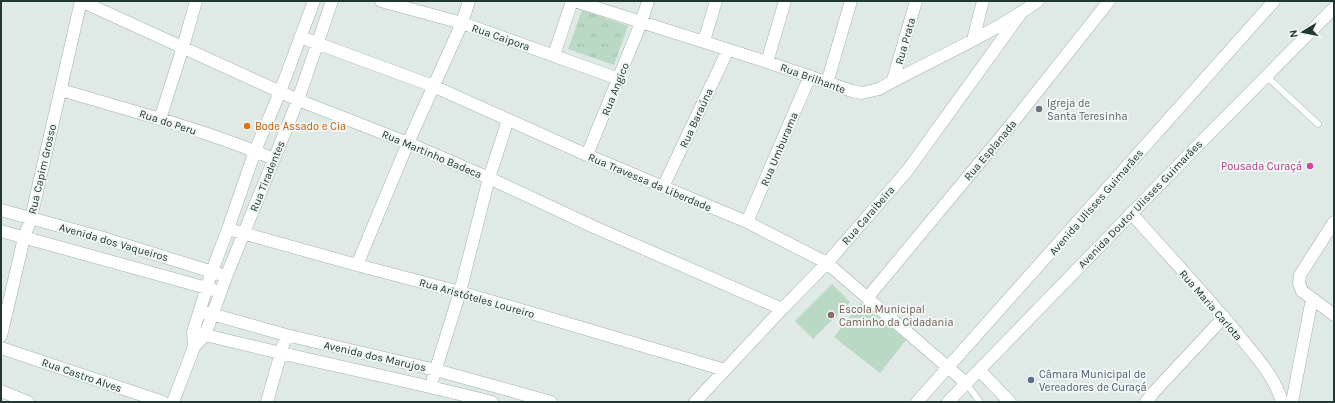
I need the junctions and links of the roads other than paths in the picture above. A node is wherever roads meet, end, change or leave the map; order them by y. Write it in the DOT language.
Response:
graph roads {
  1 [pos="81,1"];
  2 [pos="196,1"];
  3 [pos="314,1"];
  4 [pos="332,1"];
  5 [pos="381,1"];
  6 [pos="469,1"];
  7 [pos="574,1"];
  8 [pos="648,1"];
  9 [pos="716,1"];
  10 [pos="785,1"];
  11 [pos="851,1"];
  12 [pos="916,1"];
  13 [pos="983,1"];
  14 [pos="1038,1"];
  15 [pos="1109,1"];
  16 [pos="1274,1"];
  17 [pos="1334,8"];
  18 [pos="1021,13"];
  19 [pos="462,23"];
  20 [pos="641,23"];
  21 [pos="300,37"];
  22 [pos="973,40"];
  23 [pos="704,41"];
  24 [pos="318,43"];
  25 [pos="183,47"];
  26 [pos="728,50"];
  27 [pos="554,55"];
  28 [pos="767,62"];
  29 [pos="810,76"];
  30 [pos="1266,76"];
  31 [pos="619,79"];
  32 [pos="893,80"];
  33 [pos="827,83"];
  34 [pos="433,86"];
  35 [pos="61,90"];
  36 [pos="280,92"];
  37 [pos="298,100"];
  38 [pos="160,118"];
  39 [pos="508,120"];
  40 [pos="1318,124"];
  41 [pos="408,143"];
  42 [pos="255,151"];
  43 [pos="587,155"];
  44 [pos="274,159"];
  45 [pos="489,178"];
  46 [pos="663,187"];
  47 [pos="1,210"];
  48 [pos="1131,213"];
  49 [pos="30,218"];
  50 [pos="747,222"];
  51 [pos="1334,222"];
  52 [pos="228,229"];
  53 [pos="1,231"];
  54 [pos="244,234"];
  55 [pos="24,238"];
  56 [pos="827,262"];
  57 [pos="357,265"];
  58 [pos="212,271"];
  59 [pos="226,277"];
  60 [pos="206,288"];
  61 [pos="460,292"];
  62 [pos="220,293"];
  63 [pos="868,297"];
  64 [pos="1312,299"];
  65 [pos="782,308"];
  66 [pos="199,310"];
  67 [pos="212,315"];
  68 [pos="1334,315"];
  69 [pos="1224,317"];
  70 [pos="199,333"];
  71 [pos="1,336"];
  72 [pos="286,336"];
  73 [pos="1,348"];
  74 [pos="280,353"];
  75 [pos="947,366"];
  76 [pos="436,370"];
  77 [pos="725,370"];
  78 [pos="979,370"];
  79 [pos="966,383"];
  80 [pos="431,386"];
  81 [pos="1,391"];
  82 [pos="28,402"];
  83 [pos="163,402"];
  84 [pos="173,402"];
  85 [pos="267,402"];
  86 [pos="492,402"];
  87 [pos="551,402"];
  88 [pos="695,402"];
  89 [pos="917,402"];
  90 [pos="948,402"];
  91 [pos="980,402"];
  92 [pos="1010,402"];
  93 [pos="1146,402"];
  94 [pos="1282,402"];
  95 [pos="1292,402"];
  1 -- 25 [label="street, Rua Martinho Badeca"];
  1 -- 35 [label="street, Rua Capim Grosso"];
  2 -- 25 [label="street"];
  3 -- 21 [label="street, Rua Tiradentes"];
  4 -- 24 [label="street, Rua Tiradentes"];
  5 -- 19 [label="street, Rua Caipora"];
  6 -- 19 [label="street"];
  7 -- 20 [label="street, Rua Brilhante"];
  7 -- 27 [label="street"];
  8 -- 20 [label="street, Rua Angico"];
  9 -- 23 [label="street"];
  10 -- 28 [label="street"];
  11 -- 33 [label="street"];
  12 -- 32 [label="street, Rua Prata"];
  13 -- 22 [label="street"];
  14 -- 18 [label="street, Rua Brilhante"];
  15 -- 63 [label="street, Rua Esplanada"];
  16 -- 75 [label="street, Avenida Ulisses Guimarães"];
  17 -- 30 [label="street, Avenida Doutor Ulisses Guimarães"];
  18 -- 22 [label="street, Rua Brilhante"];
  18 -- 56 [label="street, Rua Caraibeira"];
  19 -- 27 [label="street, Rua Caipora"];
  19 -- 34 [label="street"];
  20 -- 23 [label="street, Rua Brilhante"];
  20 -- 31 [label="street, Rua Angico"];
  21 -- 24 [label="street, Rua Travessa da Liberdade"];
  21 -- 36 [label="street, Rua Tiradentes"];
  22 -- 32 [label="street, Rua Brilhante"];
  23 -- 26 [label="street, Rua Brilhante"];
  24 -- 34 [label="street, Rua Travessa da Liberdade"];
  24 -- 37 [label="street, Rua Tiradentes"];
  25 -- 36 [label="street, Rua Martinho Badeca"];
  25 -- 38 [label="street"];
  26 -- 28 [label="street, Rua Brilhante"];
  26 -- 46 [label="street, Rua Baraúna"];
  27 -- 31 [label="street, Rua Caipora"];
  28 -- 29 [label="street, Rua Brilhante"];
  29 -- 33 [label="street, Rua Brilhante"];
  29 -- 50 [label="street, Rua Umburama"];
  30 -- 40 [label="lane"];
  30 -- 48 [label="street, Avenida Doutor Ulisses Guimarães"];
  31 -- 43 [label="street, Rua Angico"];
  32 -- 33 [label="street, Rua Brilhante"];
  34 -- 39 [label="street, Rua Travessa da Liberdade"];
  34 -- 41 [label="street"];
  35 -- 38 [label="street, Rua do Peru"];
  35 -- 49 [label="street, Rua Capim Grosso"];
  36 -- 37 [label="street, Rua Martinho Badeca"];
  36 -- 42 [label="street, Rua Tiradentes"];
  37 -- 41 [label="street, Rua Martinho Badeca"];
  37 -- 44 [label="street, Rua Tiradentes"];
  38 -- 42 [label="street, Rua do Peru"];
  39 -- 43 [label="street, Rua Travessa da Liberdade"];
  39 -- 45 [label="street"];
  41 -- 45 [label="street, Rua Martinho Badeca"];
  41 -- 57 [label="street"];
  42 -- 44 [label="street, Rua do Peru"];
  42 -- 52 [label="street, Rua Tiradentes"];
  43 -- 46 [label="street, Rua Travessa da Liberdade"];
  44 -- 54 [label="street, Rua Tiradentes"];
  45 -- 61 [label="street"];
  45 -- 65 [label="street, Rua Martinho Badeca"];
  46 -- 50 [label="street, Rua Travessa da Liberdade"];
  47 -- 49 [label="street, Avenida dos Vaqueiros"];
  48 -- 69 [label="street, Rua Maria Carlota"];
  48 -- 78 [label="street, Avenida Doutor Ulisses Guimarães"];
  49 -- 55 [label="street, Rua Capim Grosso"];
  49 -- 58 [label="street, Avenida dos Vaqueiros"];
  50 -- 56 [label="street, Rua Travessa da Liberdade"];
  51 -- 64 [label="street"];
  52 -- 54 [label="street, Rua Aristóteles Loureiro"];
  52 -- 58 [label="street, Rua Tiradentes"];
  53 -- 55 [label="street, Avenida dos Vaqueiros"];
  54 -- 57 [label="street, Rua Aristóteles Loureiro"];
  54 -- 59 [label="street, Rua Tiradentes"];
  55 -- 60 [label="street, Avenida dos Vaqueiros"];
  55 -- 71 [label="street, Rua Capim Grosso"];
  56 -- 63 [label="street, Rua Travessa da Liberdade"];
  56 -- 65 [label="street, Rua Caraibeira"];
  57 -- 61 [label="street, Rua Aristóteles Loureiro"];
  58 -- 59 [label="street, Avenida dos Vaqueiros"];
  58 -- 60 [label="street, Rua Tiradentes"];
  59 -- 62 [label="street, Rua Tiradentes"];
  60 -- 62 [label="street, Avenida dos Vaqueiros"];
  60 -- 66 [label="street, Rua Tiradentes"];
  61 -- 76 [label="street"];
  61 -- 77 [label="street, Rua Aristóteles Loureiro"];
  62 -- 67 [label="street, Rua Tiradentes"];
  63 -- 75 [label="street, Rua Travessa da Liberdade"];
  64 -- 68 [label="street"];
  64 -- 95 [label="street"];
  65 -- 77 [label="street, Rua Caraibeira"];
  66 -- 67 [label="street, Avenida dos Marujos"];
  66 -- 70 [label="street, Rua Tiradentes"];
  67 -- 70 [label="street, Rua Tiradentes"];
  67 -- 72 [label="street, Avenida dos Marujos"];
  69 -- 93 [label="street"];
  69 -- 94 [label="street, Rua Maria Carlota"];
  70 -- 74 [label="street, Avenida dos Marujos"];
  70 -- 84 [label="street, Rua Tiradentes"];
  72 -- 74 [label="street"];
  72 -- 76 [label="street, Avenida dos Marujos"];
  73 -- 83 [label="street, Rua Castro Alves"];
  74 -- 80 [label="street, Avenida dos Marujos"];
  74 -- 85 [label="street"];
  75 -- 79 [label="street, Rua Travessa da Liberdade"];
  75 -- 89 [label="street, Avenida Ulisses Guimarães"];
  76 -- 80 [label="street"];
  76 -- 87 [label="street, Avenida dos Marujos"];
  77 -- 88 [label="street, Rua Caraibeira"];
  78 -- 79 [label="street, Avenida Doutor Ulisses Guimarães"];
  78 -- 92 [label="street"];
  79 -- 90 [label="street, Avenida Doutor Ulisses Guimarães"];
  79 -- 91 [label="lane"];
  80 -- 86 [label="street, Avenida dos Marujos"];
  81 -- 82 [label="street"];
}
